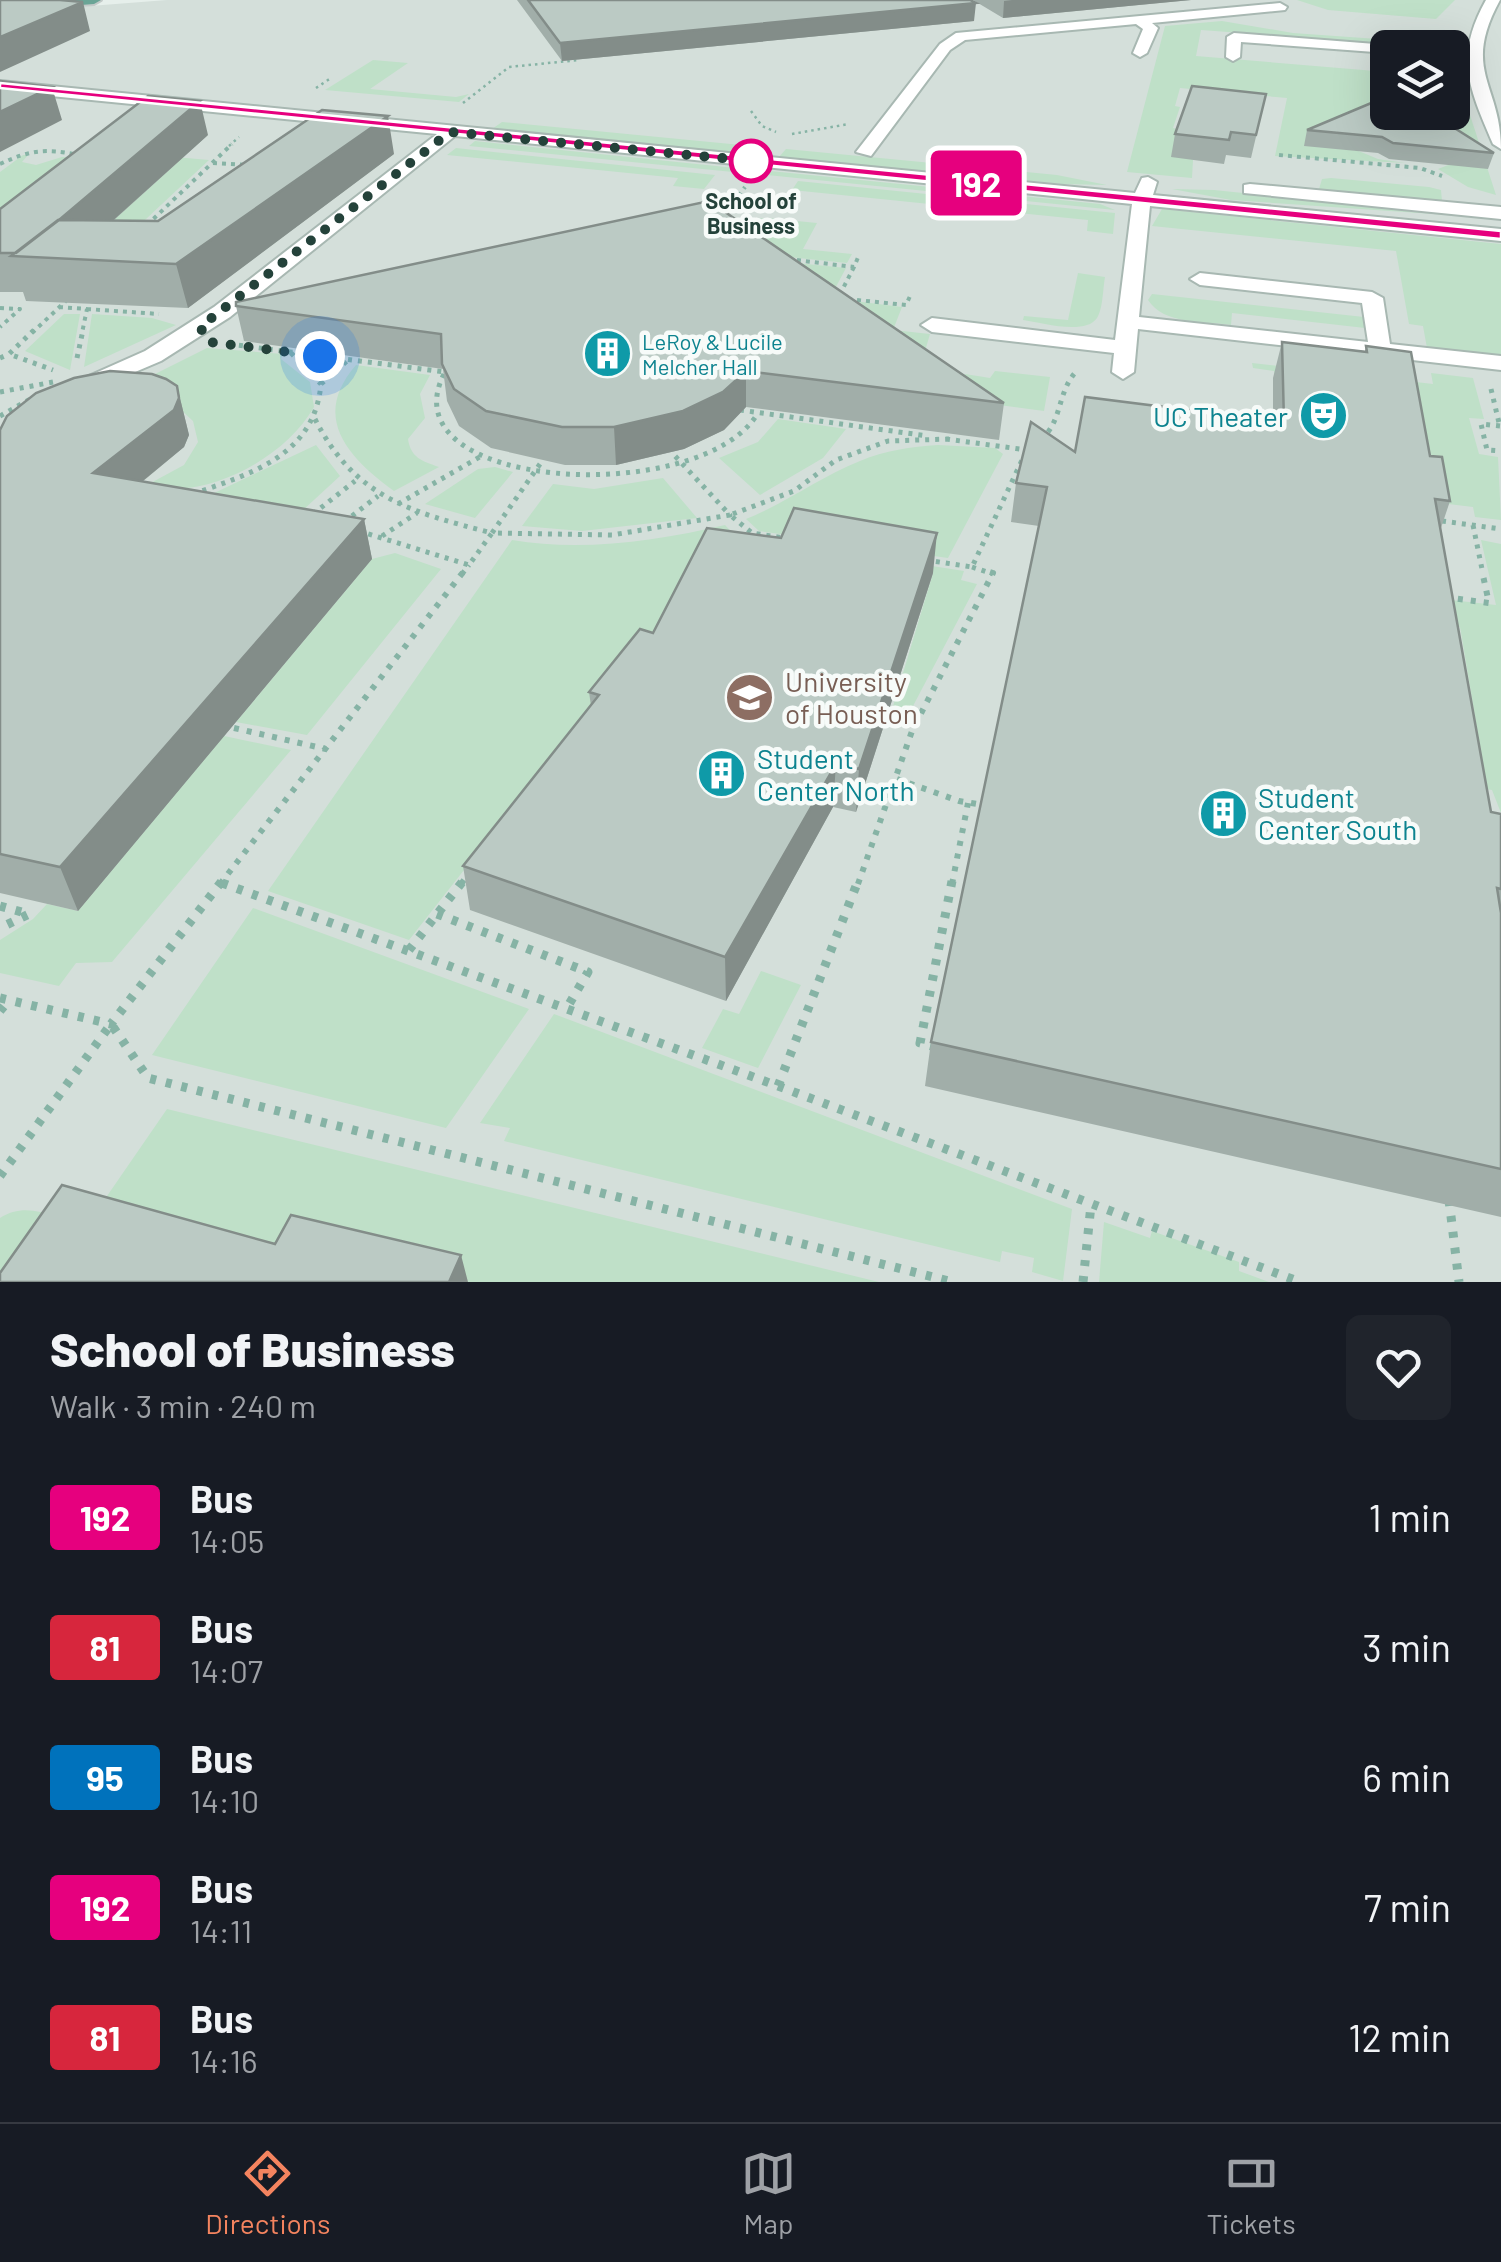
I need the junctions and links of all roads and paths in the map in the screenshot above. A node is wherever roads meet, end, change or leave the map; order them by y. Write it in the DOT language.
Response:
graph roads {
  1 [pos="94,0"];
  2 [pos="1493,0"];
  3 [pos="0,7"];
  4 [pos="1280,7"];
  5 [pos="1137,20"];
  6 [pos="991,21"];
  7 [pos="1008,32"];
  8 [pos="1470,38"];
  9 [pos="1370,48"];
  10 [pos="1140,53"];
  11 [pos="1232,57"];
  12 [pos="579,60"];
  13 [pos="4,78"];
  14 [pos="332,78"];
  15 [pos="1470,84"];
  16 [pos="311,91"];
  17 [pos="456,108"];
  18 [pos="750,111"];
  19 [pos="853,123"];
  20 [pos="450,132"];
  21 [pos="240,136"];
  22 [pos="718,138"];
  23 [pos="1501,144"];
  24 [pos="884,154"];
  25 [pos="1279,155"];
  26 [pos="84,156"];
  27 [pos="212,163"];
  28 [pos="0,166"];
  29 [pos="752,176"];
  30 [pos="1446,178"];
  31 [pos="245,179"];
  32 [pos="1148,184"];
  33 [pos="1222,186"];
  34 [pos="1501,213"];
  35 [pos="715,230"];
  36 [pos="137,234"];
  37 [pos="1501,235"];
  38 [pos="859,255"];
  39 [pos="777,258"];
  40 [pos="854,267"];
  41 [pos="1200,279"];
  42 [pos="911,294"];
  43 [pos="72,296"];
  44 [pos="119,298"];
  45 [pos="0,308"];
  46 [pos="59,308"];
  47 [pos="87,309"];
  48 [pos="103,310"];
  49 [pos="1129,322"];
  50 [pos="932,325"];
  51 [pos="0,327"];
  52 [pos="200,327"];
  53 [pos="1126,348"];
  54 [pos="1380,350"];
  55 [pos="290,352"];
  56 [pos="10,354"];
  57 [pos="0,355"];
  58 [pos="349,359"];
  59 [pos="77,361"];
  60 [pos="1079,362"];
  61 [pos="1501,363"];
  62 [pos="58,372"];
  63 [pos="1123,372"];
  64 [pos="321,384"];
  65 [pos="53,402"];
  66 [pos="740,410"];
  67 [pos="758,413"];
  68 [pos="315,419"];
  69 [pos="1501,426"];
  70 [pos="950,439"];
  71 [pos="1027,450"];
  72 [pos="1501,451"];
  73 [pos="483,456"];
  74 [pos="678,459"];
  75 [pos="540,464"];
  76 [pos="535,472"];
  77 [pos="355,481"];
  78 [pos="378,496"];
  79 [pos="194,502"];
  80 [pos="397,504"];
  81 [pos="417,513"];
  82 [pos="730,514"];
  83 [pos="1442,521"];
  84 [pos="323,522"];
  85 [pos="1473,526"];
  86 [pos="1501,529"];
  87 [pos="492,533"];
  88 [pos="380,536"];
  89 [pos="807,541"];
  90 [pos="917,559"];
  91 [pos="469,566"];
  92 [pos="972,568"];
  93 [pos="1438,596"];
  94 [pos="234,728"];
  95 [pos="326,750"];
  96 [pos="897,779"];
  97 [pos="968,803"];
  98 [pos="1003,809"];
  99 [pos="471,870"];
  100 [pos="222,883"];
  101 [pos="0,906"];
  102 [pos="437,914"];
  103 [pos="0,928"];
  104 [pos="409,950"];
  105 [pos="4,999"];
  106 [pos="568,1006"];
  107 [pos="0,1011"];
  108 [pos="111,1024"];
  109 [pos="956,1051"];
  110 [pos="778,1086"];
  111 [pos="0,1176"];
  112 [pos="1449,1194"];
  113 [pos="1090,1205"];
  114 [pos="953,1282"];
  115 [pos="1084,1282"];
  116 [pos="1300,1282"];
  117 [pos="1459,1282"];
  1 -- 3 [label="main road"];
  2 -- 8 [label="street"];
  4 -- 5 [label="street"];
  5 -- 7 [label="street"];
  5 -- 10 [label="street"];
  6 -- 7 [label="street"];
  7 -- 24 [label="street"];
  9 -- 11 [label="street"];
  12 -- 17 [label="path"];
  13 -- 20 [label="street"];
  13 -- 22 [label="street"];
  14 -- 16 [label="path"];
  15 -- 23 [label="street"];
  18 -- 19 [label="path"];
  20 -- 32 [label="street"];
  20 -- 52 [label="street"];
  21 -- 27 [label="path"];
  25 -- 30 [label="path"];
  26 -- 28 [label="path"];
  27 -- 31 [label="path"];
  27 -- 36 [label="path"];
  29 -- 35 [label="path"];
  32 -- 37 [label="street"];
  32 -- 49 [label="street"];
  33 -- 34 [label="street"];
  38 -- 40 [label="path"];
  39 -- 40 [label="path"];
  40 -- 42 [label="path"];
  41 -- 54 [label="street"];
  43 -- 46 [label="path"];
  44 -- 48 [label="path"];
  45 -- 51 [label="path"];
  46 -- 47 [label="path"];
  46 -- 56 [label="path"];
  47 -- 48 [label="path"];
  47 -- 59 [label="path"];
  48 -- 52 [label="path"];
  49 -- 53 [label="street"];
  49 -- 54 [label="street"];
  50 -- 53 [label="street"];
  52 -- 55 [label="path"];
  52 -- 65 [label="street"];
  53 -- 63 [label="street"];
  54 -- 61 [label="street"];
  55 -- 58 [label="path"];
  55 -- 64 [label="path"];
  56 -- 57 [label="path"];
  56 -- 62 [label="path"];
  58 -- 64 [label="path"];
  58 -- 73 [label="path"];
  60 -- 71 [label="path"];
  64 -- 68 [label="path"];
  66 -- 67 [label="path"];
  67 -- 70 [label="path"];
  67 -- 74 [label="path"];
  68 -- 77 [label="path"];
  68 -- 79 [label="path"];
  69 -- 72 [label="path"];
  70 -- 71 [label="path"];
  70 -- 82 [label="path"];
  71 -- 92 [label="path"];
  73 -- 76 [label="path"];
  73 -- 80 [label="path"];
  74 -- 76 [label="path"];
  74 -- 82 [label="path"];
  75 -- 76 [label="path"];
  76 -- 87 [label="path"];
  77 -- 78 [label="path"];
  77 -- 84 [label="path"];
  78 -- 80 [label="path"];
  78 -- 88 [label="path"];
  80 -- 81 [label="path"];
  81 -- 87 [label="path"];
  81 -- 88 [label="path"];
  82 -- 87 [label="path"];
  82 -- 89 [label="path"];
  83 -- 85 [label="path"];
  85 -- 86 [label="path"];
  85 -- 93 [label="path"];
  87 -- 91 [label="path"];
  88 -- 91 [label="path"];
  90 -- 92 [label="path"];
  91 -- 95 [label="path"];
  92 -- 96 [label="path"];
  94 -- 95 [label="path"];
  95 -- 100 [label="path"];
  96 -- 97 [label="path"];
  96 -- 110 [label="path"];
  97 -- 98 [label="path"];
  97 -- 109 [label="path"];
  99 -- 102 [label="path"];
  100 -- 104 [label="path"];
  100 -- 108 [label="path"];
  101 -- 103 [label="path"];
  102 -- 104 [label="path"];
  102 -- 106 [label="path"];
  104 -- 106 [label="path"];
  105 -- 107 [label="path"];
  105 -- 108 [label="path"];
  106 -- 110 [label="path"];
  108 -- 111 [label="path"];
  108 -- 114 [label="path"];
  110 -- 113 [label="path"];
  112 -- 117 [label="path"];
  113 -- 115 [label="path"];
  113 -- 116 [label="path"];
}
